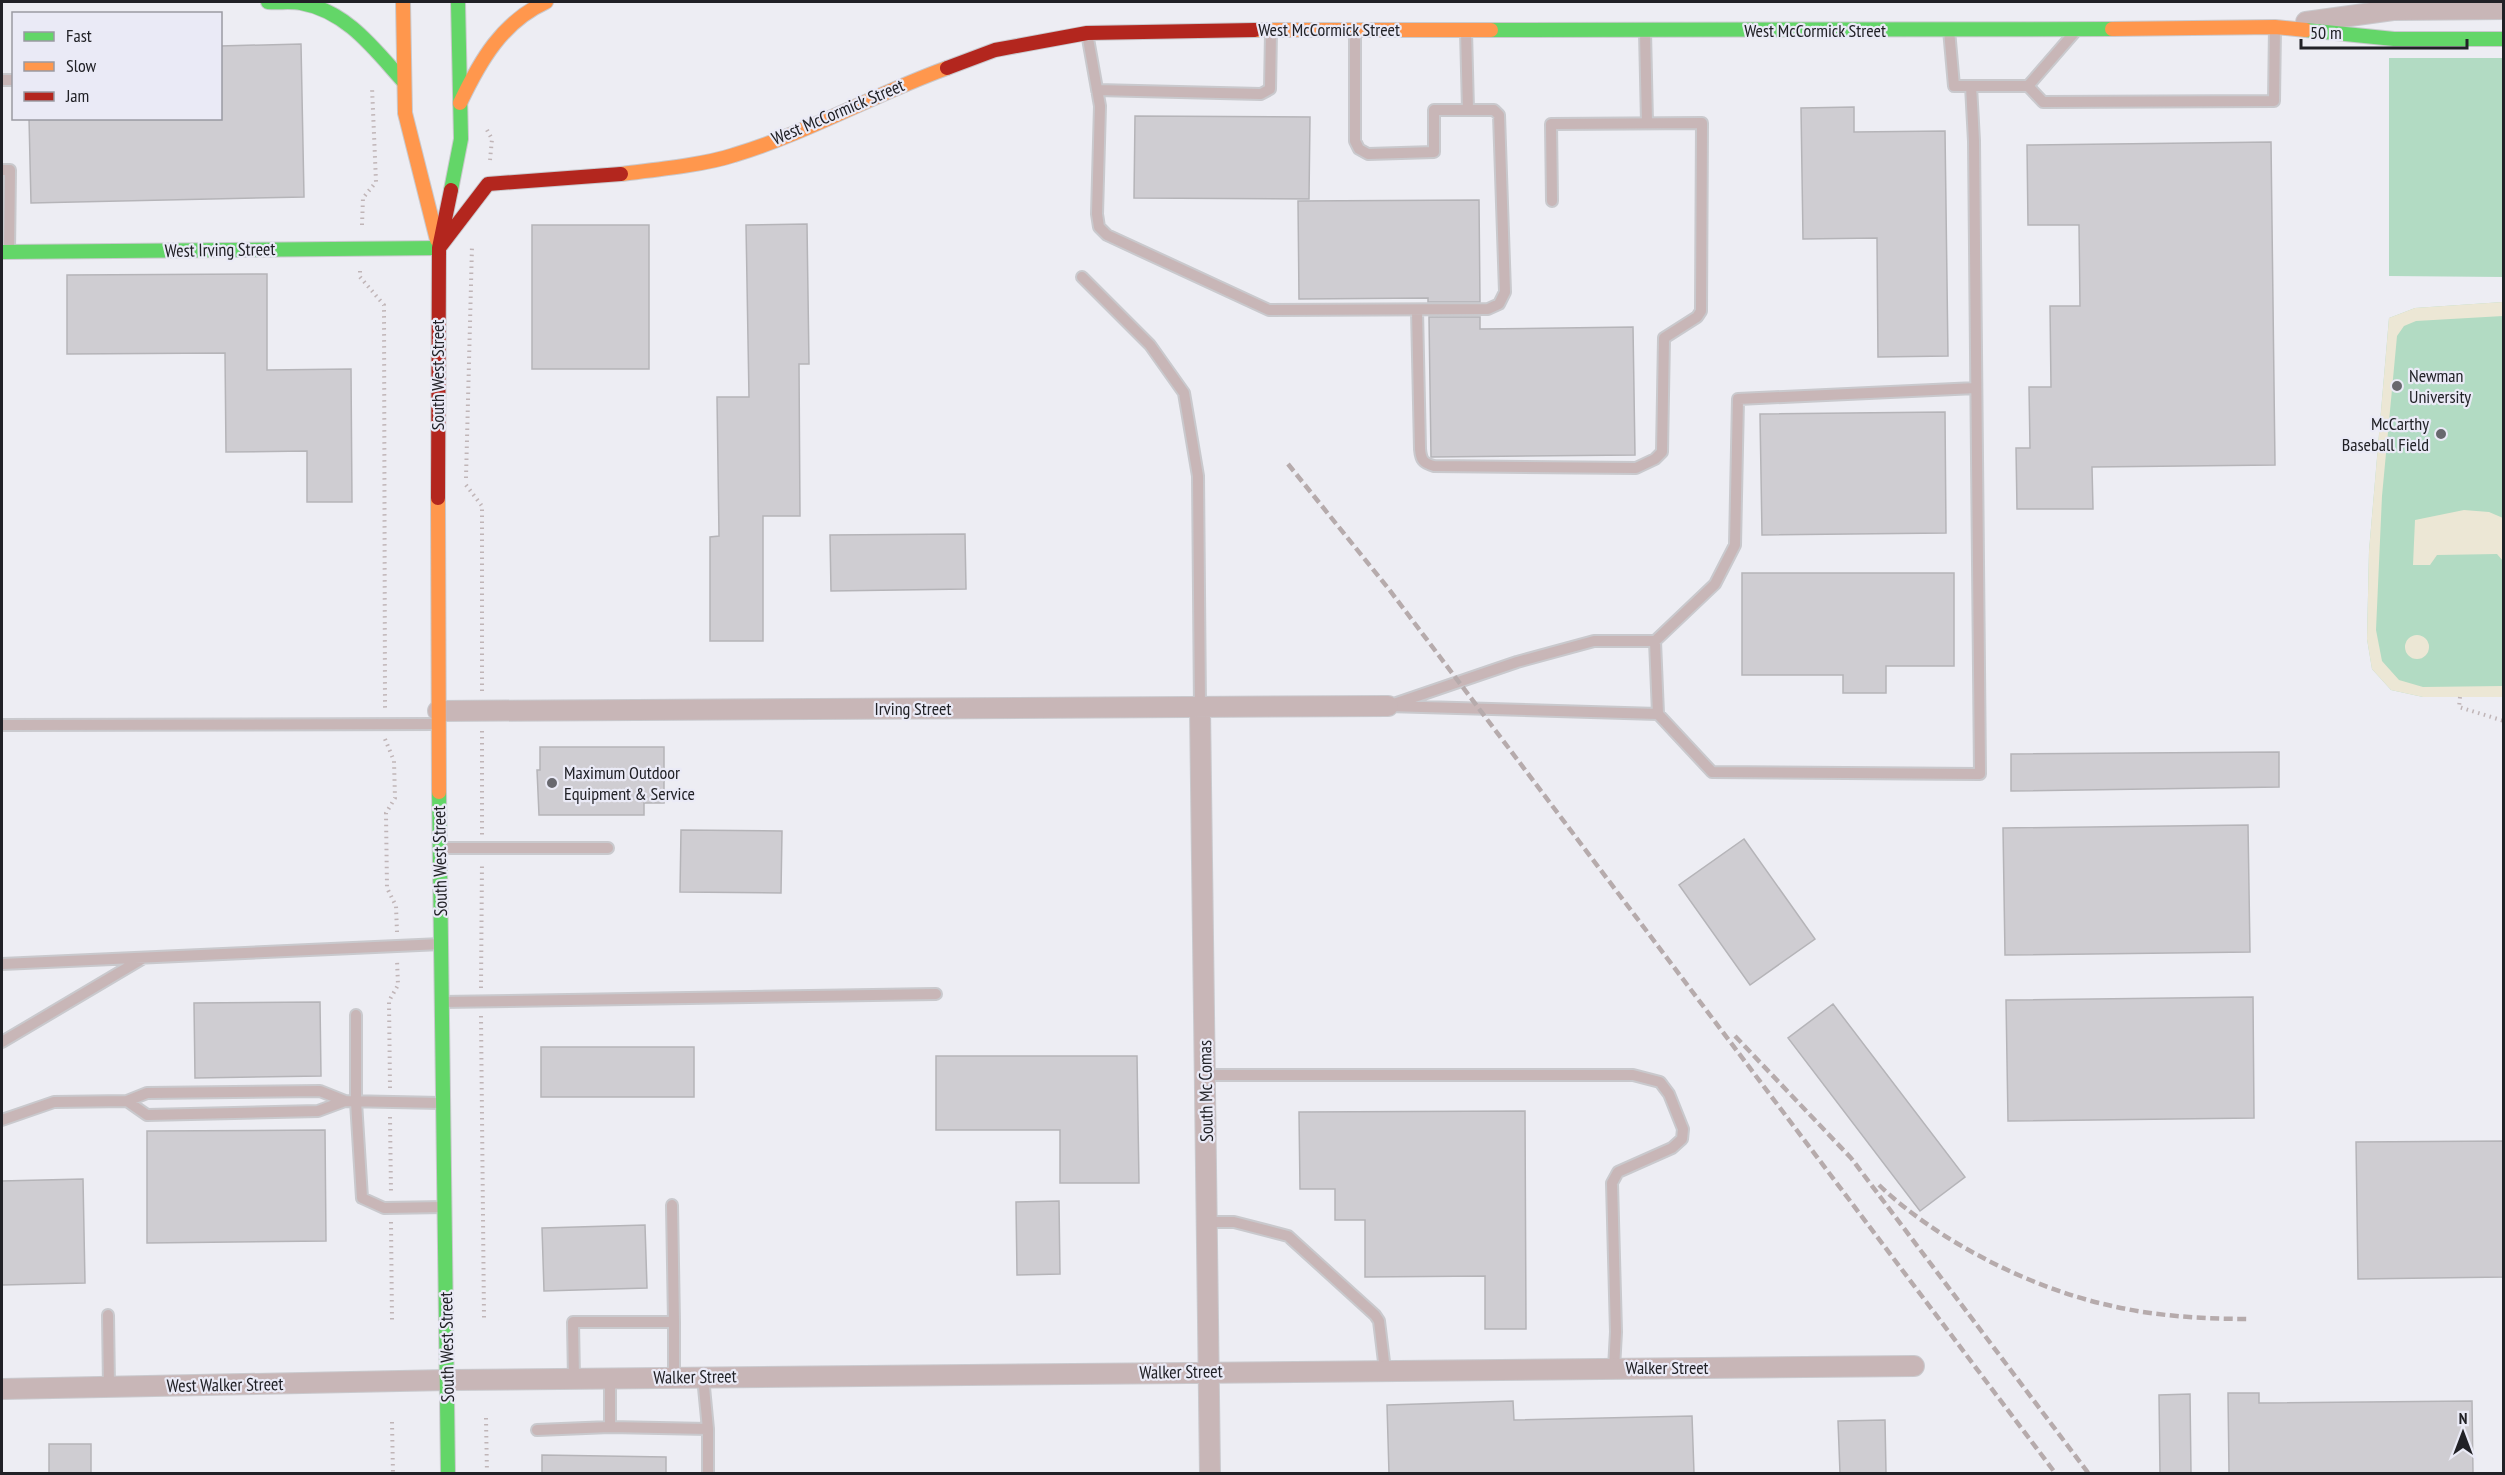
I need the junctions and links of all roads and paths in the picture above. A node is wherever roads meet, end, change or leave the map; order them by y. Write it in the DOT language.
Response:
graph roads {
  1 [pos="268,2"];
  2 [pos="403,2"];
  3 [pos="458,2"];
  4 [pos="546,2"];
  5 [pos="2367,7"];
  6 [pos="2504,9"];
  7 [pos="2274,27"];
  8 [pos="2077,28"];
  9 [pos="1271,30"];
  10 [pos="1355,30"];
  11 [pos="1466,30"];
  12 [pos="1949,30"];
  13 [pos="1645,31"];
  14 [pos="1087,33"];
  15 [pos="2504,39"];
  16 [pos="371,79"];
  17 [pos="404,82"];
  18 [pos="1971,86"];
  19 [pos="2028,86"];
  20 [pos="1097,90"];
  21 [pos="460,102"];
  22 [pos="1468,110"];
  23 [pos="483,121"];
  24 [pos="1647,123"];
  25 [pos="2,171"];
  26 [pos="488,184"];
  27 [pos="1552,201"];
  28 [pos="476,237"];
  29 [pos="439,248"];
  30 [pos="361,249"];
  31 [pos="5,252"];
  32 [pos="1082,277"];
  33 [pos="1417,310"];
  34 [pos="1976,388"];
  35 [pos="1655,641"];
  36 [pos="2460,697"];
  37 [pos="1388,706"];
  38 [pos="1200,708"];
  39 [pos="482,711"];
  40 [pos="1658,714"];
  41 [pos="438,717"];
  42 [pos="2504,721"];
  43 [pos="384,724"];
  44 [pos="2,725"];
  45 [pos="440,848"];
  46 [pos="482,848"];
  47 [pos="608,848"];
  48 [pos="441,944"];
  49 [pos="397,946"];
  50 [pos="145,958"];
  51 [pos="2,964"];
  52 [pos="936,994"];
  53 [pos="481,1000"];
  54 [pos="442,1002"];
  55 [pos="356,1015"];
  56 [pos="2,1042"];
  57 [pos="1205,1075"];
  58 [pos="127,1101"];
  59 [pos="351,1102"];
  60 [pos="390,1102"];
  61 [pos="443,1103"];
  62 [pos="2,1120"];
  63 [pos="672,1205"];
  64 [pos="445,1207"];
  65 [pos="391,1208"];
  66 [pos="1208,1222"];
  67 [pos="108,1315"];
  68 [pos="484,1318"];
  69 [pos="392,1320"];
  70 [pos="674,1322"];
  71 [pos="1914,1365"];
  72 [pos="1614,1368"];
  73 [pos="1385,1370"];
  74 [pos="1210,1371"];
  75 [pos="703,1377"];
  76 [pos="610,1378"];
  77 [pos="674,1378"];
  78 [pos="574,1379"];
  79 [pos="448,1380"];
  80 [pos="109,1388"];
  81 [pos="2,1389"];
  82 [pos="486,1418"];
  83 [pos="392,1422"];
  84 [pos="610,1427"];
  85 [pos="708,1429"];
  86 [pos="537,1430"];
  87 [pos="393,1473"];
  88 [pos="448,1473"];
  89 [pos="487,1473"];
  90 [pos="708,1473"];
  91 [pos="1210,1473"];
  1 -- 17 [label="main road"];
  2 -- 17 [label="main road, South West Street"];
  3 -- 21 [label="main road, South West Street"];
  4 -- 21 [label="main road"];
  5 -- 6 [label="street, West McCormick Street"];
  5 -- 7 [label="street, West McCormick Street"];
  7 -- 8 [label="main road, West McCormick Street"];
  7 -- 15 [label="main road, West McCormick Street"];
  7 -- 19 [label="lane"];
  8 -- 12 [label="main road, West McCormick Street"];
  8 -- 19 [label="lane"];
  9 -- 10 [label="main road, West McCormick Street"];
  9 -- 14 [label="main road, West McCormick Street"];
  9 -- 20 [label="lane"];
  10 -- 11 [label="main road, West McCormick Street"];
  10 -- 22 [label="lane"];
  11 -- 13 [label="main road, West McCormick Street"];
  11 -- 22 [label="lane"];
  12 -- 13 [label="main road, West McCormick Street"];
  12 -- 18 [label="lane"];
  13 -- 24 [label="lane"];
  14 -- 20 [label="lane"];
  14 -- 26 [label="main road, West McCormick Street"];
  16 -- 30 [label="path"];
  17 -- 29 [label="main road, South West Street"];
  18 -- 19 [label="lane"];
  18 -- 34 [label="lane"];
  20 -- 33 [label="lane"];
  21 -- 29 [label="main road, South West Street"];
  22 -- 33 [label="lane"];
  23 -- 26 [label="path"];
  24 -- 27 [label="lane"];
  24 -- 33 [label="lane"];
  25 -- 31 [label="lane"];
  26 -- 29 [label="main road"];
  28 -- 39 [label="path"];
  29 -- 30 [label="main road, West Irving Street"];
  29 -- 41 [label="main road, South West Street"];
  30 -- 31 [label="main road, West Irving Street"];
  30 -- 43 [label="path"];
  32 -- 38 [label="lane"];
  34 -- 35 [label="lane"];
  34 -- 40 [label="lane"];
  35 -- 37 [label="lane"];
  35 -- 40 [label="lane"];
  36 -- 42 [label="path"];
  37 -- 38 [label="street, Irving Street"];
  37 -- 40 [label="lane"];
  38 -- 39 [label="street, Irving Street"];
  38 -- 57 [label="street, South Mc Comas"];
  39 -- 41 [label="street, Irving Street"];
  39 -- 46 [label="path"];
  41 -- 43 [label="lane"];
  41 -- 45 [label="main road, South West Street"];
  43 -- 44 [label="lane"];
  43 -- 49 [label="path"];
  45 -- 46 [label="lane"];
  45 -- 48 [label="main road, South West Street"];
  46 -- 47 [label="lane"];
  46 -- 53 [label="path"];
  48 -- 49 [label="lane"];
  48 -- 54 [label="main road, South West Street"];
  49 -- 50 [label="lane"];
  49 -- 60 [label="path"];
  50 -- 51 [label="lane"];
  50 -- 56 [label="lane"];
  52 -- 53 [label="lane"];
  53 -- 54 [label="lane"];
  53 -- 68 [label="path"];
  54 -- 61 [label="main road, South West Street"];
  55 -- 59 [label="lane"];
  57 -- 66 [label="street, South Mc Comas"];
  57 -- 72 [label="lane"];
  58 -- 59 [label="lane"];
  58 -- 59 [label="lane"];
  58 -- 62 [label="lane"];
  59 -- 60 [label="lane"];
  59 -- 65 [label="lane"];
  60 -- 61 [label="lane"];
  60 -- 65 [label="path"];
  61 -- 64 [label="main road, South West Street"];
  63 -- 70 [label="lane"];
  64 -- 65 [label="lane"];
  64 -- 79 [label="main road, South West Street"];
  65 -- 69 [label="path"];
  66 -- 73 [label="lane"];
  66 -- 74 [label="street, South Mc Comas"];
  67 -- 80 [label="lane"];
  70 -- 77 [label="lane"];
  70 -- 78 [label="lane"];
  71 -- 72 [label="street, Walker Street"];
  72 -- 73 [label="street, Walker Street"];
  73 -- 74 [label="street, Walker Street"];
  74 -- 75 [label="street, Walker Street"];
  74 -- 91 [label="street, South Mc Comas"];
  75 -- 77 [label="street, Walker Street"];
  75 -- 85 [label="lane"];
  76 -- 77 [label="street, Walker Street"];
  76 -- 78 [label="street, Walker Street"];
  76 -- 84 [label="lane"];
  78 -- 79 [label="street, Walker Street"];
  79 -- 80 [label="street, West Walker Street"];
  79 -- 88 [label="main road, South West Street"];
  80 -- 81 [label="street, West Walker Street"];
  82 -- 89 [label="path"];
  83 -- 87 [label="path"];
  84 -- 85 [label="lane"];
  84 -- 86 [label="lane"];
  85 -- 90 [label="lane"];
}
